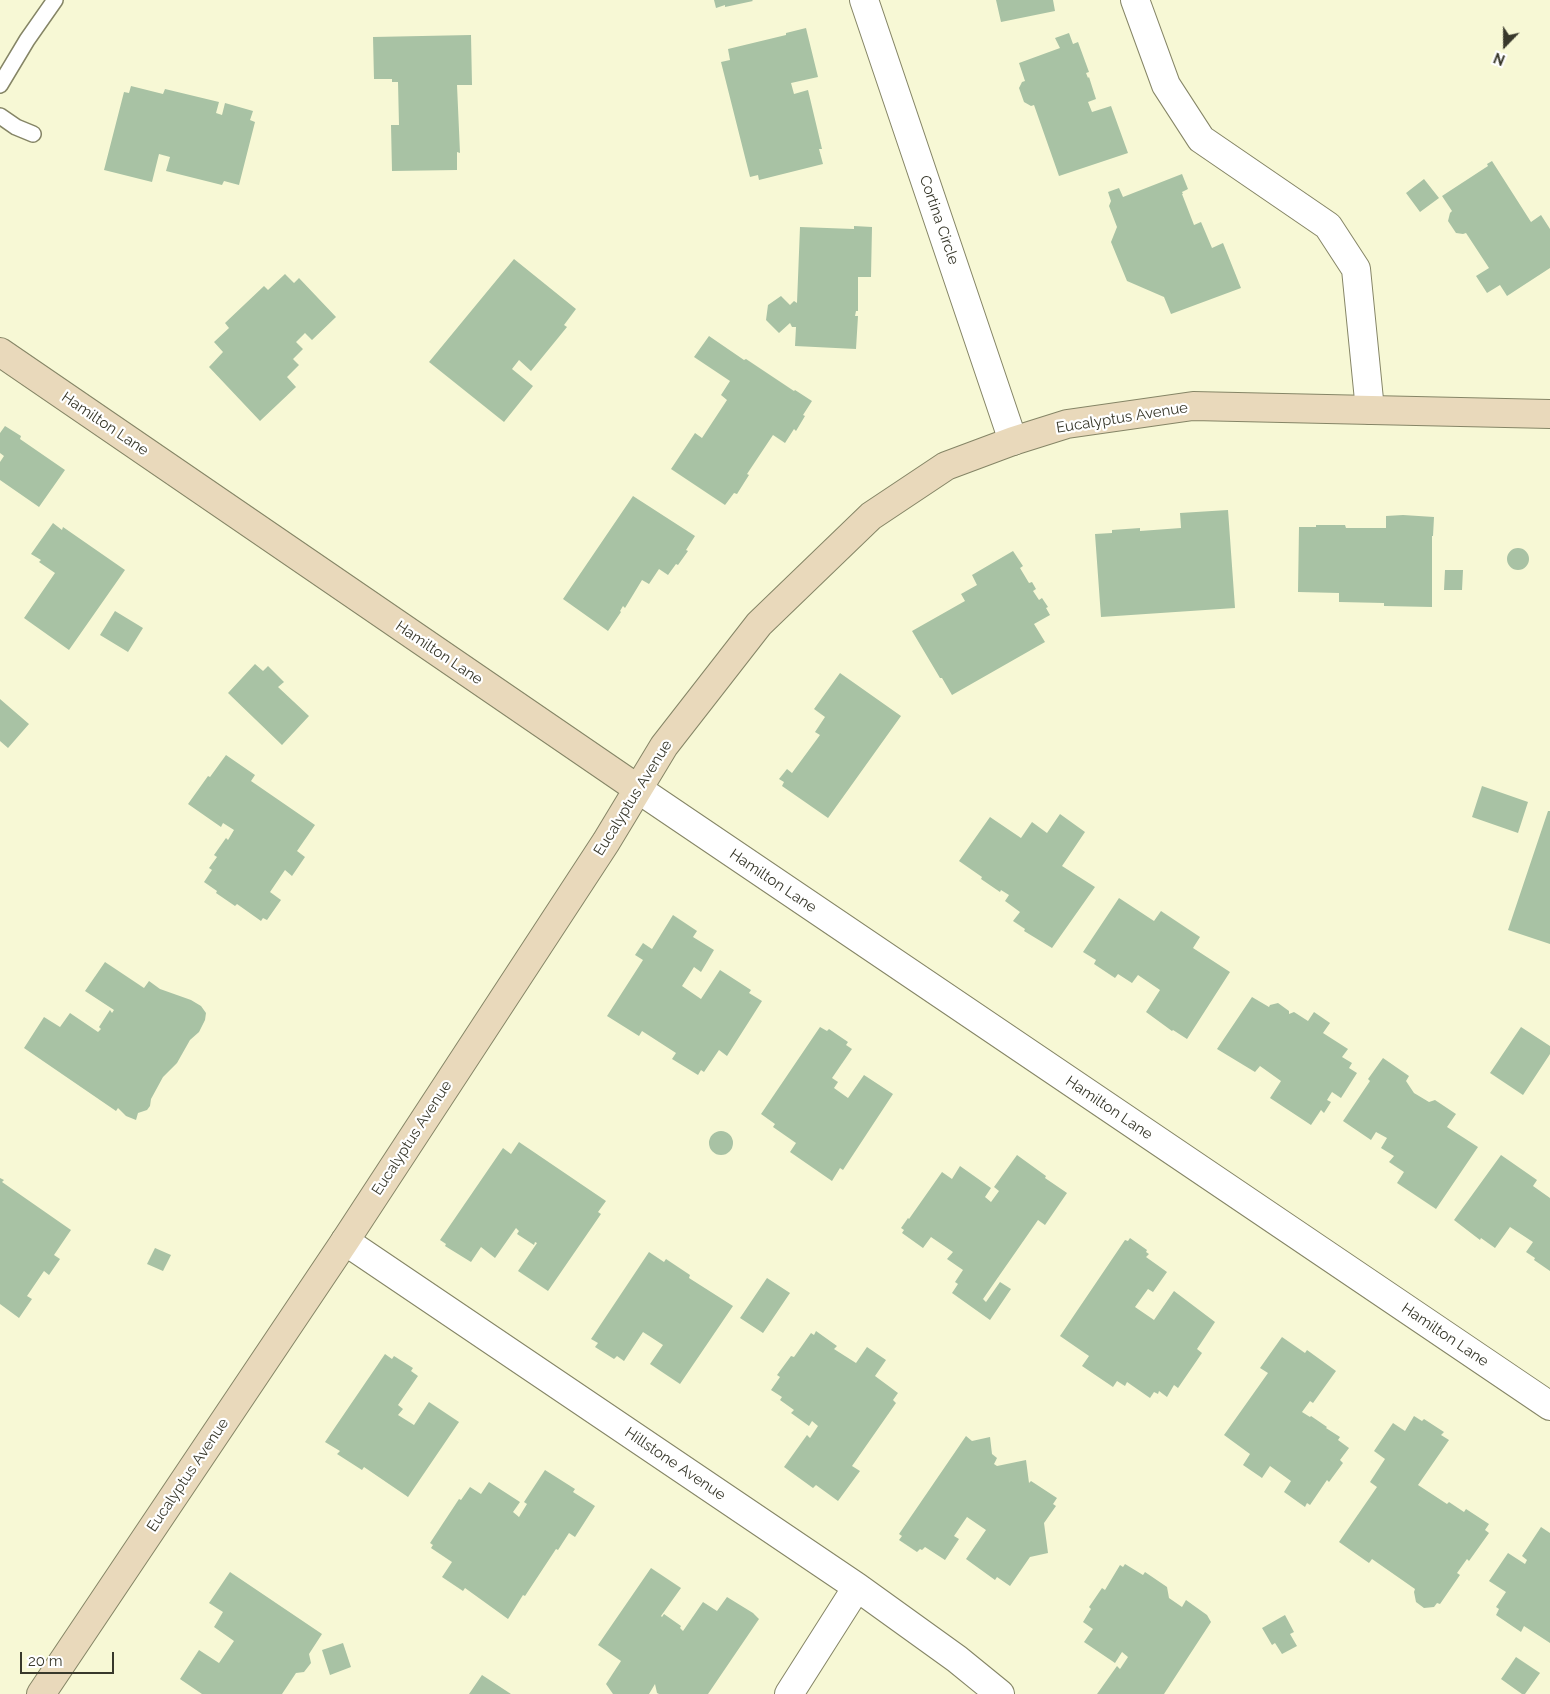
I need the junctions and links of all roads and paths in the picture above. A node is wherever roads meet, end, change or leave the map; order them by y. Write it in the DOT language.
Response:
graph roads {
  1 [pos="55,0"];
  2 [pos="864,0"];
  3 [pos="1134,0"];
  4 [pos="0,85"];
  5 [pos="0,116"];
  6 [pos="33,134"];
  7 [pos="0,352"];
  8 [pos="1370,410"];
  9 [pos="1550,414"];
  10 [pos="1014,441"];
  11 [pos="638,789"];
  12 [pos="345,1241"];
  13 [pos="1550,1406"];
  14 [pos="857,1587"];
  15 [pos="41,1694"];
  16 [pos="788,1694"];
  17 [pos="1000,1694"];
  1 -- 4 [label="lane"];
  2 -- 10 [label="street, Cortina Circle"];
  3 -- 8 [label="street"];
  5 -- 6 [label="lane"];
  7 -- 11 [label="street, Hamilton Lane"];
  8 -- 9 [label="street, Eucalyptus Avenue"];
  8 -- 10 [label="street, Eucalyptus Avenue"];
  10 -- 11 [label="street, Eucalyptus Avenue"];
  11 -- 12 [label="street, Eucalyptus Avenue"];
  11 -- 13 [label="street, Hamilton Lane"];
  12 -- 14 [label="street, Hillstone Avenue"];
  12 -- 15 [label="street, Eucalyptus Avenue"];
  14 -- 16 [label="street"];
  14 -- 17 [label="street, Hillstone Avenue"];
}
